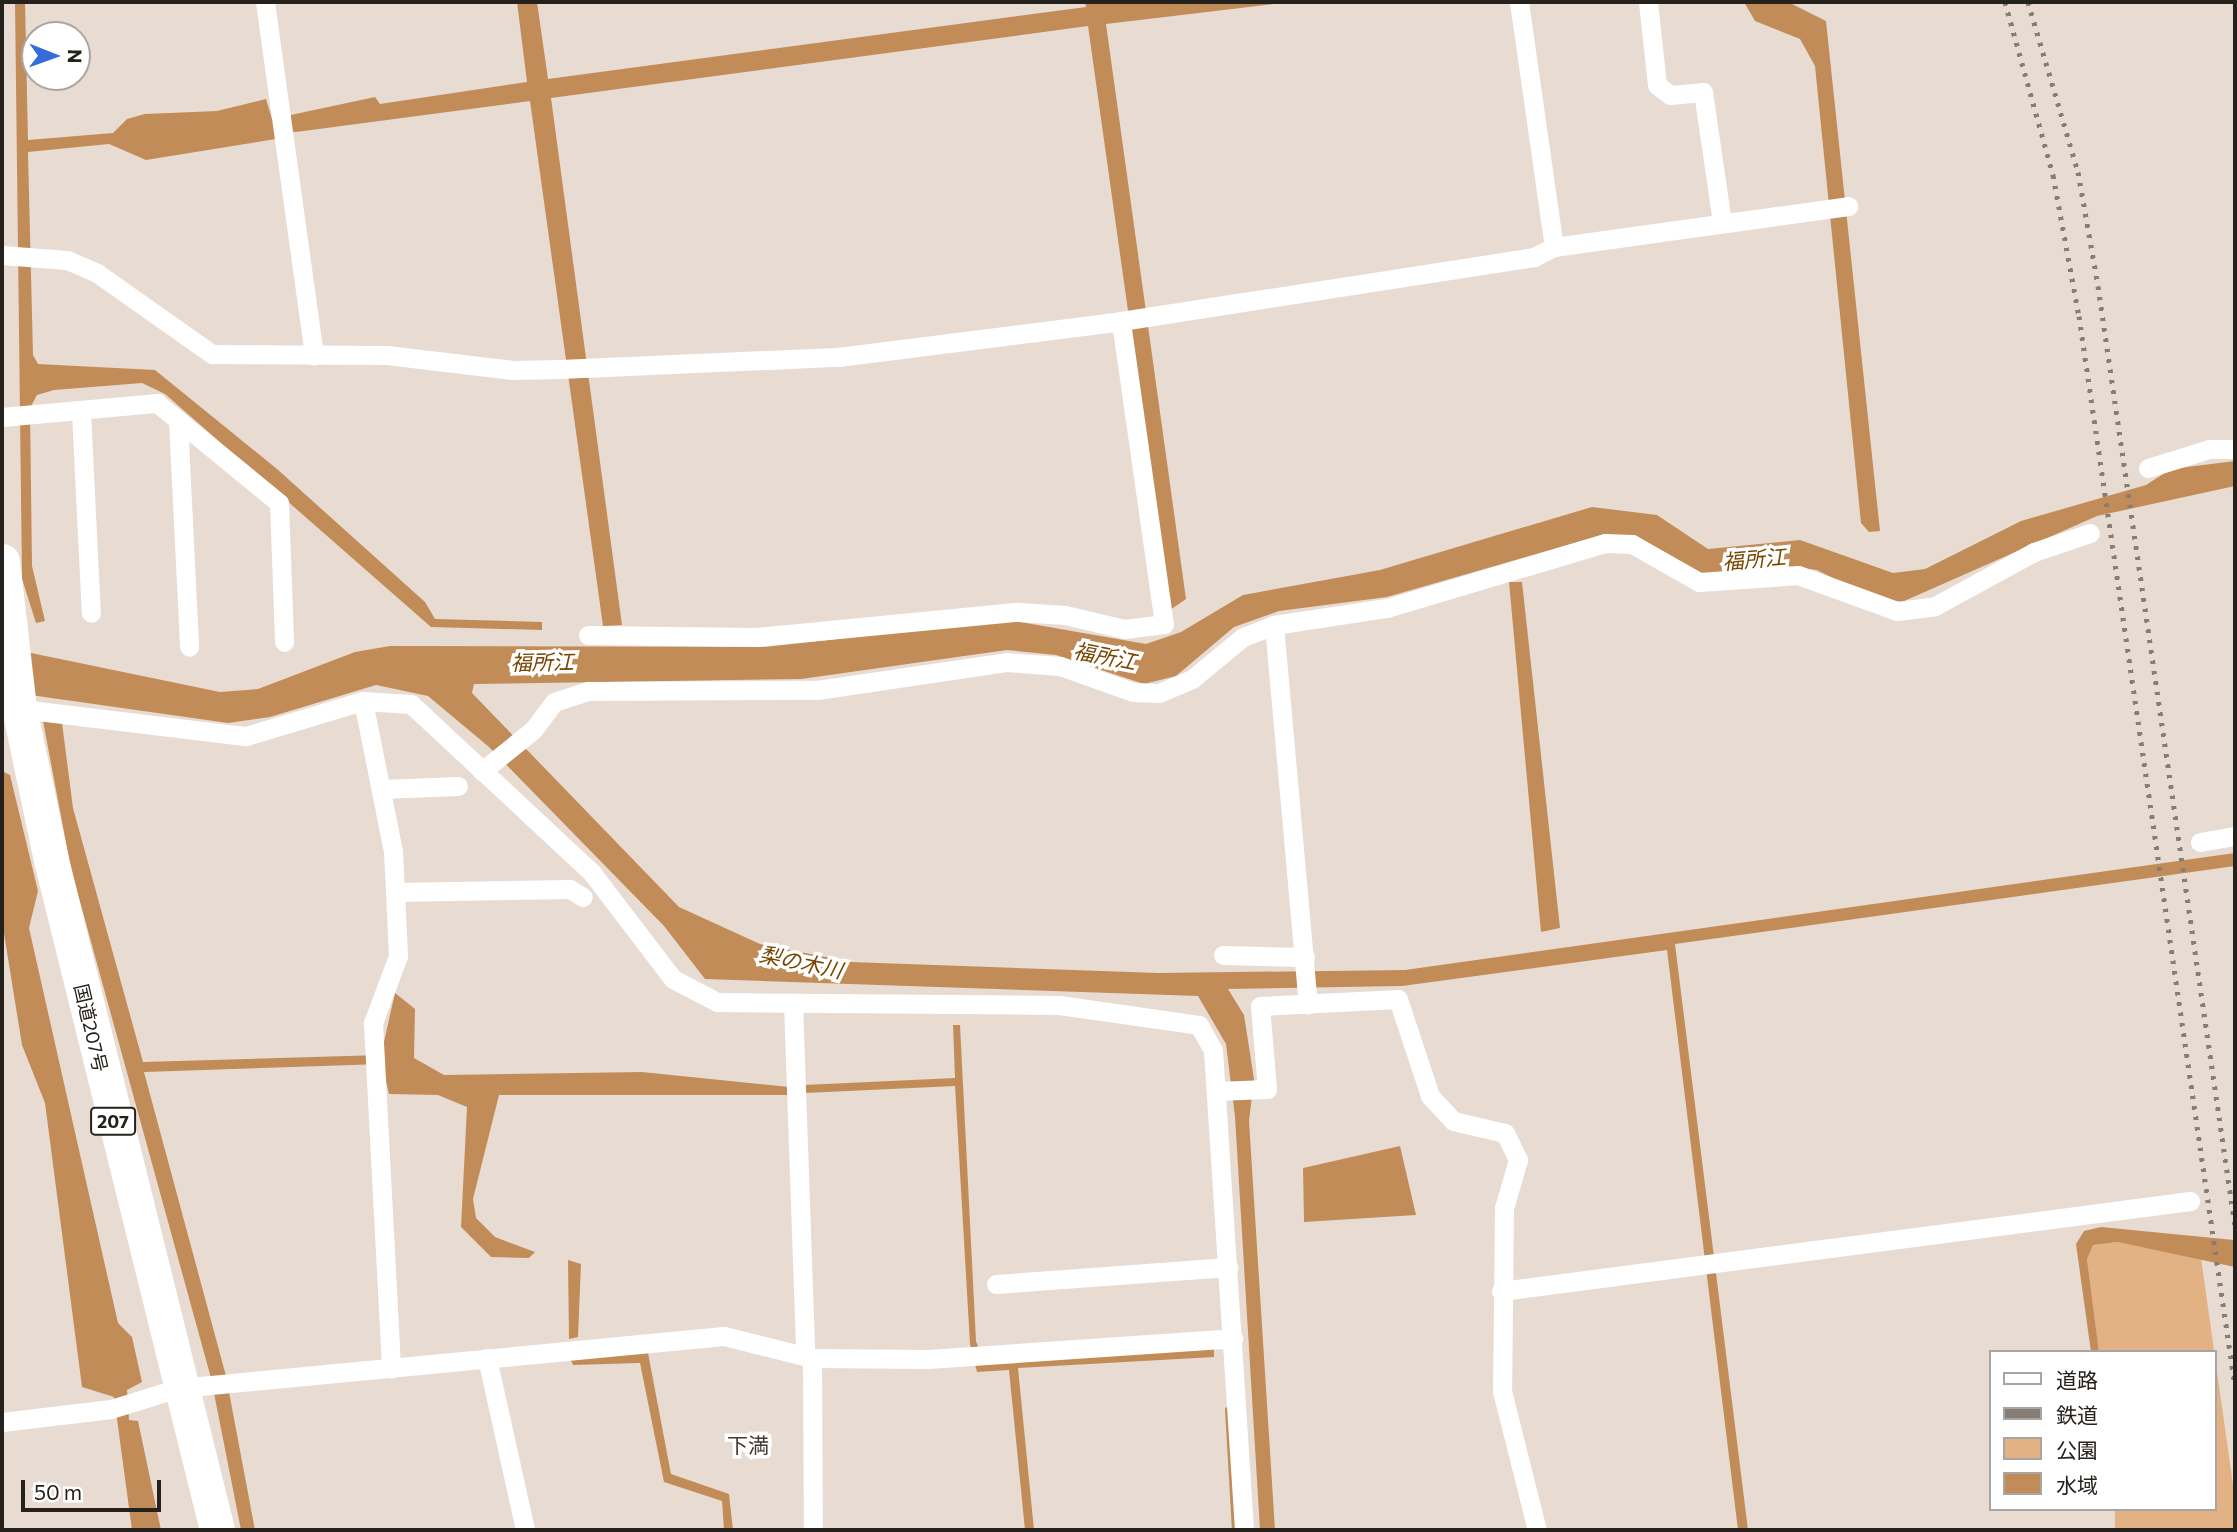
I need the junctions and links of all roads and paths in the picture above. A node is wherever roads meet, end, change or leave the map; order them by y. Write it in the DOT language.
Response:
graph roads {
  1 [pos="265,2"];
  2 [pos="1519,2"];
  3 [pos="1648,2"];
  4 [pos="1848,206"];
  5 [pos="1722,223"];
  6 [pos="1554,247"];
  7 [pos="7,255"];
  8 [pos="1121,320"];
  9 [pos="314,356"];
  10 [pos="81,412"];
  11 [pos="8,417"];
  12 [pos="178,420"];
  13 [pos="2235,449"];
  14 [pos="2148,468"];
  15 [pos="2090,533"];
  16 [pos="2,561"];
  17 [pos="91,613"];
  18 [pos="1274,625"];
  19 [pos="588,635"];
  20 [pos="284,642"];
  21 [pos="189,647"];
  22 [pos="363,701"];
  23 [pos="10,707"];
  24 [pos="482,771"];
  25 [pos="458,786"];
  26 [pos="381,789"];
  27 [pos="2235,836"];
  28 [pos="2200,842"];
  29 [pos="395,892"];
  30 [pos="583,897"];
  31 [pos="1223,955"];
  32 [pos="1305,957"];
  33 [pos="793,1003"];
  34 [pos="1308,1004"];
  35 [pos="1216,1091"];
  36 [pos="2190,1201"];
  37 [pos="1228,1267"];
  38 [pos="996,1284"];
  39 [pos="1501,1291"];
  40 [pos="1233,1338"];
  41 [pos="806,1356"];
  42 [pos="488,1358"];
  43 [pos="391,1369"];
  44 [pos="191,1387"];
  45 [pos="2,1422"];
  46 [pos="217,1530"];
  47 [pos="525,1530"];
  48 [pos="813,1530"];
  49 [pos="1244,1530"];
  50 [pos="1537,1530"];
  1 -- 9 [label="street"];
  2 -- 6 [label="street"];
  3 -- 5 [label="street"];
  4 -- 5 [label="street"];
  5 -- 6 [label="street"];
  6 -- 8 [label="street"];
  7 -- 9 [label="street"];
  8 -- 9 [label="street"];
  8 -- 19 [label="street"];
  10 -- 11 [label="street"];
  10 -- 12 [label="street"];
  10 -- 17 [label="street"];
  12 -- 20 [label="street"];
  12 -- 21 [label="street"];
  13 -- 14 [label="street"];
  15 -- 18 [label="street"];
  16 -- 23 [label="highway, 国道207号 / 207"];
  18 -- 24 [label="street"];
  18 -- 32 [label="street"];
  22 -- 23 [label="street"];
  22 -- 24 [label="street"];
  22 -- 26 [label="street"];
  23 -- 44 [label="highway, 国道207号 / 207"];
  24 -- 33 [label="street"];
  25 -- 26 [label="street"];
  26 -- 29 [label="street"];
  27 -- 28 [label="street"];
  29 -- 30 [label="street"];
  29 -- 43 [label="street"];
  31 -- 32 [label="street"];
  32 -- 34 [label="street"];
  33 -- 35 [label="street"];
  33 -- 41 [label="street"];
  34 -- 35 [label="street"];
  34 -- 39 [label="street"];
  35 -- 37 [label="street"];
  36 -- 39 [label="street"];
  37 -- 38 [label="street"];
  37 -- 40 [label="street"];
  39 -- 50 [label="street"];
  40 -- 41 [label="street"];
  40 -- 49 [label="street"];
  41 -- 42 [label="street"];
  41 -- 48 [label="street"];
  42 -- 43 [label="street"];
  42 -- 47 [label="street"];
  43 -- 44 [label="street"];
  44 -- 45 [label="street"];
  44 -- 46 [label="highway, 国道207号 / 207"];
}
